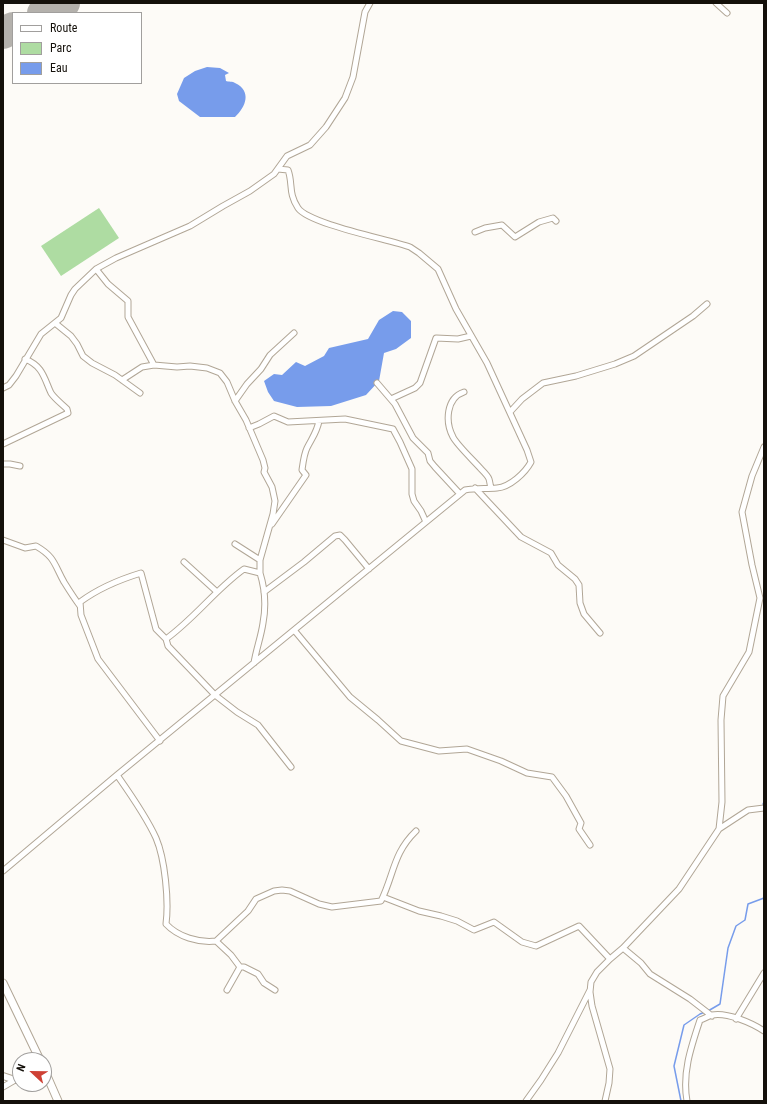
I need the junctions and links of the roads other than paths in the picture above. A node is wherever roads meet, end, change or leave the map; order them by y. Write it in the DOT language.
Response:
graph roads {
  1 [pos="370,3"];
  2 [pos="716,3"];
  3 [pos="727,13"];
  4 [pos="278,169"];
  5 [pos="556,221"];
  6 [pos="476,232"];
  7 [pos="96,268"];
  8 [pos="708,304"];
  9 [pos="55,323"];
  10 [pos="294,333"];
  11 [pos="471,336"];
  12 [pos="25,359"];
  13 [pos="154,365"];
  14 [pos="122,380"];
  15 [pos="376,383"];
  16 [pos="3,388"];
  17 [pos="464,392"];
  18 [pos="140,393"];
  19 [pos="390,399"];
  20 [pos="235,401"];
  21 [pos="510,412"];
  22 [pos="319,421"];
  23 [pos="249,428"];
  24 [pos="3,444"];
  25 [pos="764,446"];
  26 [pos="3,464"];
  27 [pos="20,466"];
  28 [pos="475,488"];
  29 [pos="491,488"];
  30 [pos="460,494"];
  31 [pos="426,522"];
  32 [pos="269,528"];
  33 [pos="3,540"];
  34 [pos="235,544"];
  35 [pos="260,560"];
  36 [pos="184,562"];
  37 [pos="369,569"];
  38 [pos="260,573"];
  39 [pos="217,592"];
  40 [pos="264,592"];
  41 [pos="80,607"];
  42 [pos="294,630"];
  43 [pos="600,633"];
  44 [pos="166,639"];
  45 [pos="254,664"];
  46 [pos="215,695"];
  47 [pos="160,741"];
  48 [pos="291,767"];
  49 [pos="117,775"];
  50 [pos="764,808"];
  51 [pos="718,829"];
  52 [pos="416,831"];
  53 [pos="590,845"];
  54 [pos="3,871"];
  55 [pos="383,897"];
  56 [pos="216,941"];
  57 [pos="623,948"];
  58 [pos="610,959"];
  59 [pos="240,967"];
  60 [pos="764,972"];
  61 [pos="3,983"];
  62 [pos="227,990"];
  63 [pos="275,990"];
  64 [pos="590,990"];
  65 [pos="712,1016"];
  66 [pos="736,1019"];
  67 [pos="764,1030"];
  68 [pos="36,1052"];
  69 [pos="12,1082"];
  70 [pos="3,1087"];
  71 [pos="52,1091"];
  72 [pos="58,1101"];
  73 [pos="526,1101"];
  74 [pos="605,1101"];
  75 [pos="686,1101"];
  1 -- 4 [label="street"];
  2 -- 3 [label="street"];
  4 -- 7 [label="street"];
  4 -- 11 [label="street"];
  5 -- 6 [label="street"];
  7 -- 9 [label="street"];
  7 -- 13 [label="street"];
  8 -- 21 [label="street"];
  9 -- 12 [label="street"];
  9 -- 14 [label="street"];
  10 -- 20 [label="street"];
  11 -- 19 [label="street"];
  11 -- 21 [label="street"];
  12 -- 16 [label="street"];
  12 -- 24 [label="street"];
  13 -- 14 [label="street"];
  13 -- 20 [label="street"];
  14 -- 18 [label="street"];
  15 -- 19 [label="street"];
  17 -- 29 [label="street"];
  19 -- 30 [label="street"];
  20 -- 23 [label="street"];
  21 -- 29 [label="street"];
  22 -- 23 [label="street"];
  22 -- 31 [label="street"];
  22 -- 32 [label="street"];
  23 -- 32 [label="street"];
  25 -- 51 [label="street"];
  26 -- 27 [label="street"];
  28 -- 29 [label="street"];
  28 -- 30 [label="street"];
  28 -- 43 [label="street"];
  30 -- 31 [label="street"];
  31 -- 37 [label="street"];
  32 -- 35 [label="street"];
  33 -- 41 [label="street"];
  34 -- 35 [label="street"];
  35 -- 38 [label="street"];
  36 -- 39 [label="street"];
  37 -- 40 [label="street"];
  37 -- 42 [label="street"];
  38 -- 39 [label="street"];
  38 -- 40 [label="street"];
  39 -- 44 [label="street"];
  40 -- 45 [label="street"];
  41 -- 44 [label="street"];
  41 -- 47 [label="street"];
  42 -- 45 [label="street"];
  42 -- 53 [label="street"];
  44 -- 46 [label="street"];
  45 -- 46 [label="street"];
  46 -- 47 [label="street"];
  46 -- 48 [label="street"];
  47 -- 49 [label="street"];
  49 -- 54 [label="street"];
  49 -- 56 [label="street"];
  50 -- 51 [label="street"];
  51 -- 57 [label="street"];
  52 -- 55 [label="street"];
  55 -- 56 [label="street"];
  55 -- 58 [label="street"];
  56 -- 59 [label="street"];
  57 -- 58 [label="street"];
  57 -- 65 [label="street"];
  58 -- 64 [label="street"];
  59 -- 62 [label="street"];
  59 -- 63 [label="street"];
  60 -- 66 [label="street"];
  61 -- 68 [label="main road"];
  64 -- 73 [label="street"];
  64 -- 74 [label="street"];
  65 -- 66 [label="street"];
  65 -- 75 [label="street"];
  66 -- 67 [label="street"];
  69 -- 70 [label="street"];
  71 -- 72 [label="main road"];
}
